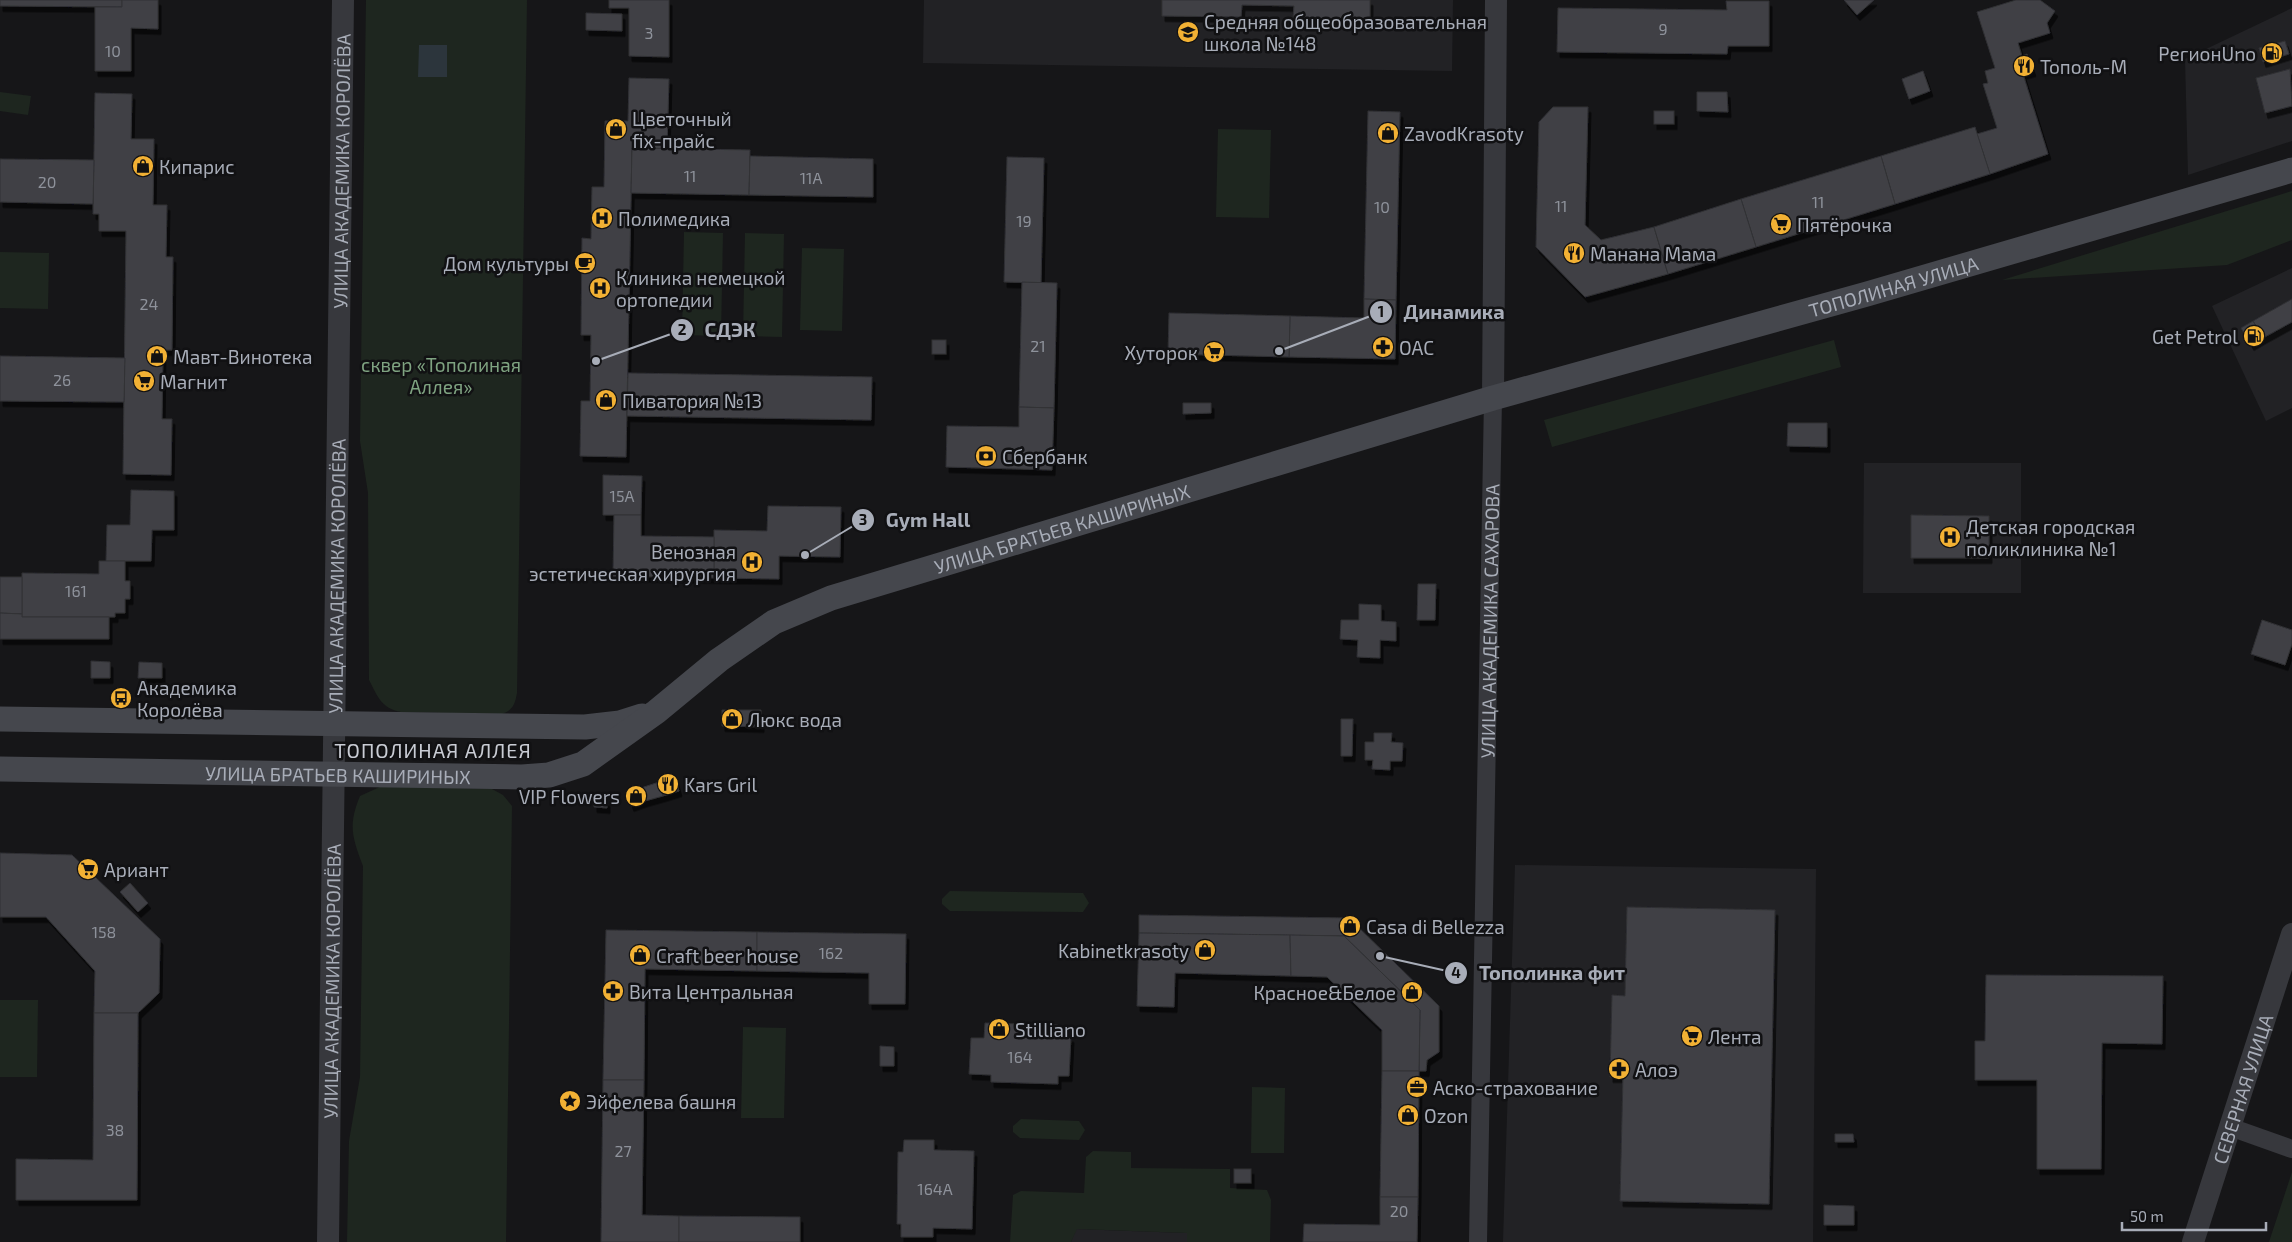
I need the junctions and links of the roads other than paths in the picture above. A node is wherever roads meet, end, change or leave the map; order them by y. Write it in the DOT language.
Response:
graph roads {
  1 [pos="343,0"];
  2 [pos="1496,0"];
  3 [pos="2292,170"];
  4 [pos="1494,398"];
  5 [pos="656,712"];
  6 [pos="0,719"];
  7 [pos="335,723"];
  8 [pos="0,770"];
  9 [pos="334,775"];
  10 [pos="2292,934"];
  11 [pos="2230,1127"];
  12 [pos="2292,1149"];
  13 [pos="328,1242"];
  14 [pos="1478,1242"];
  15 [pos="2193,1242"];
  1 -- 7 [label="street, УЛИЦА АКАДЕМИКА КОРОЛЁВА"];
  2 -- 4 [label="street, УЛИЦА АКАДЕМИКА САХАРОВА"];
  3 -- 4 [label="main road, ТОПОЛИНАЯ УЛИЦА"];
  4 -- 5 [label="main road, УЛИЦА БРАТЬЕВ КАШИРИНЫХ"];
  4 -- 14 [label="street, УЛИЦА АКАДЕМИКА САХАРОВА"];
  5 -- 7 [label="main road, УЛИЦА БРАТЬЕВ КАШИРИНЫХ"];
  5 -- 9 [label="main road, УЛИЦА БРАТЬЕВ КАШИРИНЫХ"];
  6 -- 7 [label="main road, УЛИЦА БРАТЬЕВ КАШИРИНЫХ"];
  7 -- 9 [label="street, УЛИЦА АКАДЕМИКА КОРОЛЁВА"];
  8 -- 9 [label="main road, УЛИЦА БРАТЬЕВ КАШИРИНЫХ"];
  9 -- 13 [label="street, УЛИЦА АКАДЕМИКА КОРОЛЁВА"];
  10 -- 11 [label="street, СЕВЕРНАЯ УЛИЦА"];
  11 -- 12 [label="street"];
  11 -- 15 [label="street, СЕВЕРНАЯ УЛИЦА"];
}
